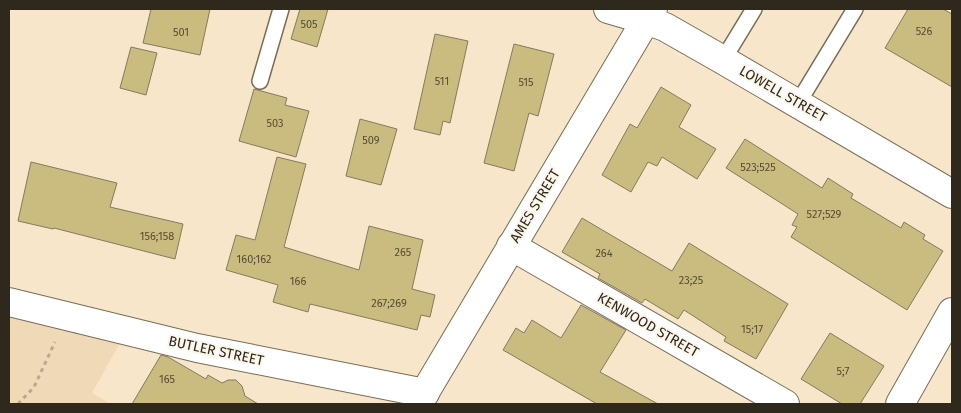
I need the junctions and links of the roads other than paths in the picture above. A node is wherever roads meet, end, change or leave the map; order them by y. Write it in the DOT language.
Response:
graph roads {
  1 [pos="281,9"];
  2 [pos="608,9"];
  3 [pos="754,9"];
  4 [pos="855,9"];
  5 [pos="650,14"];
  6 [pos="723,60"];
  7 [pos="260,81"];
  8 [pos="798,103"];
  9 [pos="952,194"];
  10 [pos="511,246"];
  11 [pos="9,302"];
  12 [pos="952,312"];
  13 [pos="421,398"];
  14 [pos="785,404"];
  15 [pos="900,404"];
  1 -- 7 [label="lane"];
  2 -- 5 [label="street, LOWELL STREET"];
  3 -- 6 [label="lane"];
  4 -- 8 [label="lane"];
  5 -- 6 [label="street, LOWELL STREET"];
  5 -- 10 [label="street, AMES STREET"];
  6 -- 8 [label="street, LOWELL STREET"];
  8 -- 9 [label="street, LOWELL STREET"];
  10 -- 13 [label="street, AMES STREET"];
  10 -- 14 [label="street, KENWOOD STREET"];
  11 -- 13 [label="street, BUTLER STREET"];
  12 -- 15 [label="street"];
}
